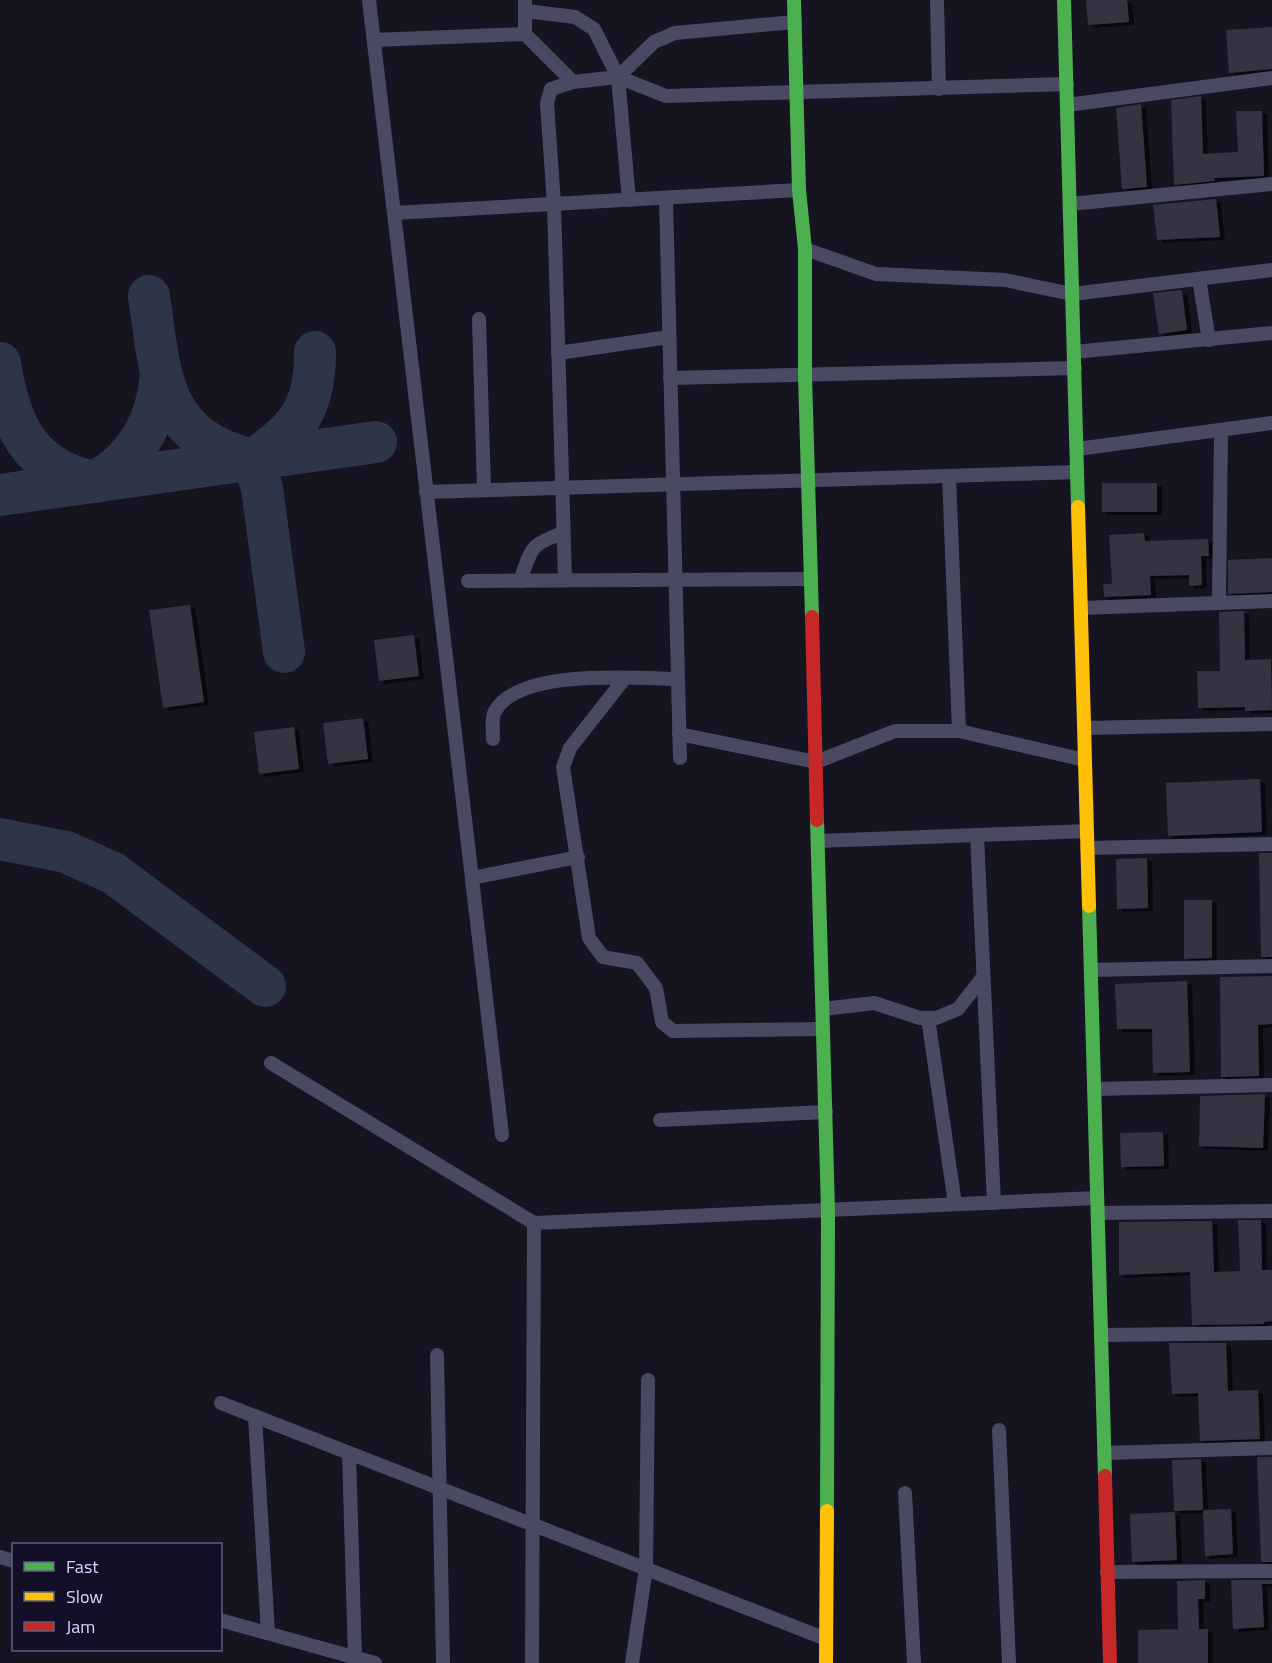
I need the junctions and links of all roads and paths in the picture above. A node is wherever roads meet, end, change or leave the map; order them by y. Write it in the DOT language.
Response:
graph roads {
  1 [pos="369,0"];
  2 [pos="794,0"];
  3 [pos="937,0"];
  4 [pos="1064,0"];
  5 [pos="526,5"];
  6 [pos="795,22"];
  7 [pos="525,34"];
  8 [pos="374,40"];
  9 [pos="618,77"];
  10 [pos="1272,78"];
  11 [pos="573,82"];
  12 [pos="1067,84"];
  13 [pos="939,89"];
  14 [pos="797,94"];
  15 [pos="1067,105"];
  16 [pos="1272,184"];
  17 [pos="800,190"];
  18 [pos="666,198"];
  19 [pos="629,200"];
  20 [pos="554,204"];
  21 [pos="1070,204"];
  22 [pos="394,213"];
  23 [pos="806,249"];
  24 [pos="1272,270"];
  25 [pos="1200,279"];
  26 [pos="1072,294"];
  27 [pos="479,319"];
  28 [pos="1272,333"];
  29 [pos="669,338"];
  30 [pos="1209,340"];
  31 [pos="1074,352"];
  32 [pos="558,353"];
  33 [pos="1074,368"];
  34 [pos="805,375"];
  35 [pos="670,378"];
  36 [pos="1272,423"];
  37 [pos="1221,430"];
  38 [pos="1077,450"];
  39 [pos="1077,472"];
  40 [pos="949,476"];
  41 [pos="808,480"];
  42 [pos="673,485"];
  43 [pos="562,488"];
  44 [pos="484,490"];
  45 [pos="426,492"];
  46 [pos="563,533"];
  47 [pos="675,579"];
  48 [pos="811,579"];
  49 [pos="520,580"];
  50 [pos="565,580"];
  51 [pos="468,581"];
  52 [pos="1272,601"];
  53 [pos="1219,603"];
  54 [pos="1081,608"];
  55 [pos="625,678"];
  56 [pos="678,679"];
  57 [pos="1272,724"];
  58 [pos="1084,728"];
  59 [pos="959,731"];
  60 [pos="679,734"];
  61 [pos="493,739"];
  62 [pos="680,758"];
  63 [pos="1085,760"];
  64 [pos="816,762"];
  65 [pos="1087,831"];
  66 [pos="977,835"];
  67 [pos="818,841"];
  68 [pos="1272,844"];
  69 [pos="1087,848"];
  70 [pos="578,857"];
  71 [pos="472,878"];
  72 [pos="1272,966"];
  73 [pos="1091,970"];
  74 [pos="983,977"];
  75 [pos="823,1009"];
  76 [pos="928,1018"];
  77 [pos="823,1029"];
  78 [pos="271,1063"];
  79 [pos="1272,1085"];
  80 [pos="1094,1089"];
  81 [pos="826,1112"];
  82 [pos="660,1120"];
  83 [pos="502,1135"];
  84 [pos="1097,1198"];
  85 [pos="994,1203"];
  86 [pos="955,1204"];
  87 [pos="828,1210"];
  88 [pos="1272,1211"];
  89 [pos="1098,1213"];
  90 [pos="534,1223"];
  91 [pos="1272,1333"];
  92 [pos="1101,1335"];
  93 [pos="437,1355"];
  94 [pos="648,1380"];
  95 [pos="221,1403"];
  96 [pos="255,1416"];
  97 [pos="999,1430"];
  98 [pos="1272,1448"];
  99 [pos="349,1453"];
  100 [pos="1104,1453"];
  101 [pos="439,1488"];
  102 [pos="905,1493"];
  103 [pos="533,1524"];
  104 [pos="646,1568"];
  105 [pos="1272,1571"];
  106 [pos="1107,1572"];
  107 [pos="222,1621"];
  108 [pos="268,1633"];
  109 [pos="826,1639"];
  110 [pos="355,1658"];
  111 [pos="375,1663"];
  112 [pos="443,1663"];
  113 [pos="532,1663"];
  114 [pos="632,1663"];
  115 [pos="826,1663"];
  116 [pos="914,1663"];
  117 [pos="1009,1663"];
  118 [pos="1110,1663"];
  1 -- 8 [label="street"];
  2 -- 6 [label="street"];
  3 -- 13 [label="street"];
  4 -- 12 [label="street"];
  5 -- 7 [label="street"];
  5 -- 9 [label="street"];
  6 -- 9 [label="street"];
  6 -- 14 [label="street"];
  7 -- 8 [label="street"];
  7 -- 11 [label="street"];
  8 -- 22 [label="street"];
  9 -- 11 [label="street"];
  9 -- 14 [label="street"];
  9 -- 19 [label="street"];
  10 -- 15 [label="street"];
  11 -- 20 [label="street"];
  12 -- 13 [label="street"];
  12 -- 15 [label="street"];
  13 -- 14 [label="street"];
  14 -- 17 [label="street"];
  15 -- 21 [label="street"];
  16 -- 21 [label="street"];
  17 -- 18 [label="street"];
  17 -- 23 [label="street"];
  18 -- 19 [label="street"];
  18 -- 29 [label="street"];
  19 -- 20 [label="street"];
  20 -- 22 [label="street"];
  20 -- 32 [label="street"];
  21 -- 26 [label="street"];
  22 -- 45 [label="street"];
  23 -- 26 [label="street"];
  23 -- 34 [label="street"];
  24 -- 25 [label="street"];
  25 -- 26 [label="street"];
  25 -- 30 [label="street"];
  26 -- 31 [label="street"];
  27 -- 44 [label="street"];
  28 -- 30 [label="street"];
  29 -- 32 [label="street"];
  29 -- 35 [label="street"];
  30 -- 31 [label="street"];
  31 -- 33 [label="street"];
  32 -- 43 [label="street"];
  33 -- 34 [label="street"];
  33 -- 38 [label="street"];
  34 -- 35 [label="street"];
  34 -- 41 [label="street"];
  35 -- 42 [label="street"];
  36 -- 37 [label="street"];
  37 -- 38 [label="street"];
  37 -- 53 [label="street"];
  38 -- 39 [label="street"];
  39 -- 40 [label="street"];
  39 -- 54 [label="street"];
  40 -- 41 [label="street"];
  40 -- 59 [label="street"];
  41 -- 42 [label="street"];
  41 -- 48 [label="street"];
  42 -- 43 [label="street"];
  42 -- 47 [label="street"];
  43 -- 44 [label="street"];
  43 -- 46 [label="street"];
  44 -- 45 [label="street"];
  45 -- 71 [label="street"];
  46 -- 49 [label="street"];
  46 -- 50 [label="street"];
  47 -- 48 [label="street"];
  47 -- 50 [label="street"];
  47 -- 56 [label="street"];
  48 -- 64 [label="street"];
  49 -- 50 [label="street"];
  49 -- 51 [label="street"];
  52 -- 53 [label="street"];
  53 -- 54 [label="street"];
  54 -- 58 [label="street"];
  55 -- 56 [label="street"];
  55 -- 61 [label="street"];
  55 -- 70 [label="street"];
  56 -- 60 [label="street"];
  57 -- 58 [label="street"];
  58 -- 63 [label="street"];
  59 -- 63 [label="street"];
  59 -- 64 [label="street"];
  60 -- 62 [label="street"];
  60 -- 64 [label="street"];
  63 -- 65 [label="street"];
  64 -- 67 [label="street"];
  65 -- 66 [label="street"];
  65 -- 69 [label="street"];
  66 -- 67 [label="street"];
  66 -- 74 [label="street"];
  67 -- 75 [label="street"];
  68 -- 69 [label="street"];
  69 -- 73 [label="street"];
  70 -- 71 [label="street"];
  70 -- 77 [label="street"];
  71 -- 83 [label="street"];
  72 -- 73 [label="street"];
  73 -- 80 [label="street"];
  74 -- 76 [label="street"];
  74 -- 85 [label="street"];
  75 -- 76 [label="street"];
  75 -- 77 [label="street"];
  76 -- 86 [label="street"];
  77 -- 81 [label="street"];
  78 -- 90 [label="street"];
  79 -- 80 [label="street"];
  80 -- 84 [label="street"];
  81 -- 82 [label="street"];
  81 -- 87 [label="street"];
  84 -- 85 [label="street"];
  84 -- 89 [label="street"];
  85 -- 86 [label="street"];
  86 -- 87 [label="street"];
  87 -- 90 [label="street"];
  87 -- 109 [label="street"];
  88 -- 89 [label="street"];
  89 -- 92 [label="street"];
  90 -- 103 [label="street"];
  91 -- 92 [label="street"];
  92 -- 100 [label="street"];
  93 -- 101 [label="street"];
  94 -- 104 [label="street"];
  95 -- 96 [label="street"];
  96 -- 99 [label="street"];
  96 -- 108 [label="street"];
  97 -- 117 [label="street"];
  98 -- 100 [label="street"];
  99 -- 101 [label="street"];
  99 -- 110 [label="street"];
  100 -- 106 [label="street"];
  101 -- 103 [label="street"];
  101 -- 112 [label="street"];
  102 -- 116 [label="street"];
  103 -- 104 [label="street"];
  103 -- 113 [label="street"];
  104 -- 109 [label="street"];
  104 -- 114 [label="street"];
  105 -- 106 [label="street"];
  106 -- 118 [label="street"];
  107 -- 108 [label="street"];
  108 -- 110 [label="street"];
  109 -- 115 [label="street"];
  110 -- 111 [label="street"];
}
